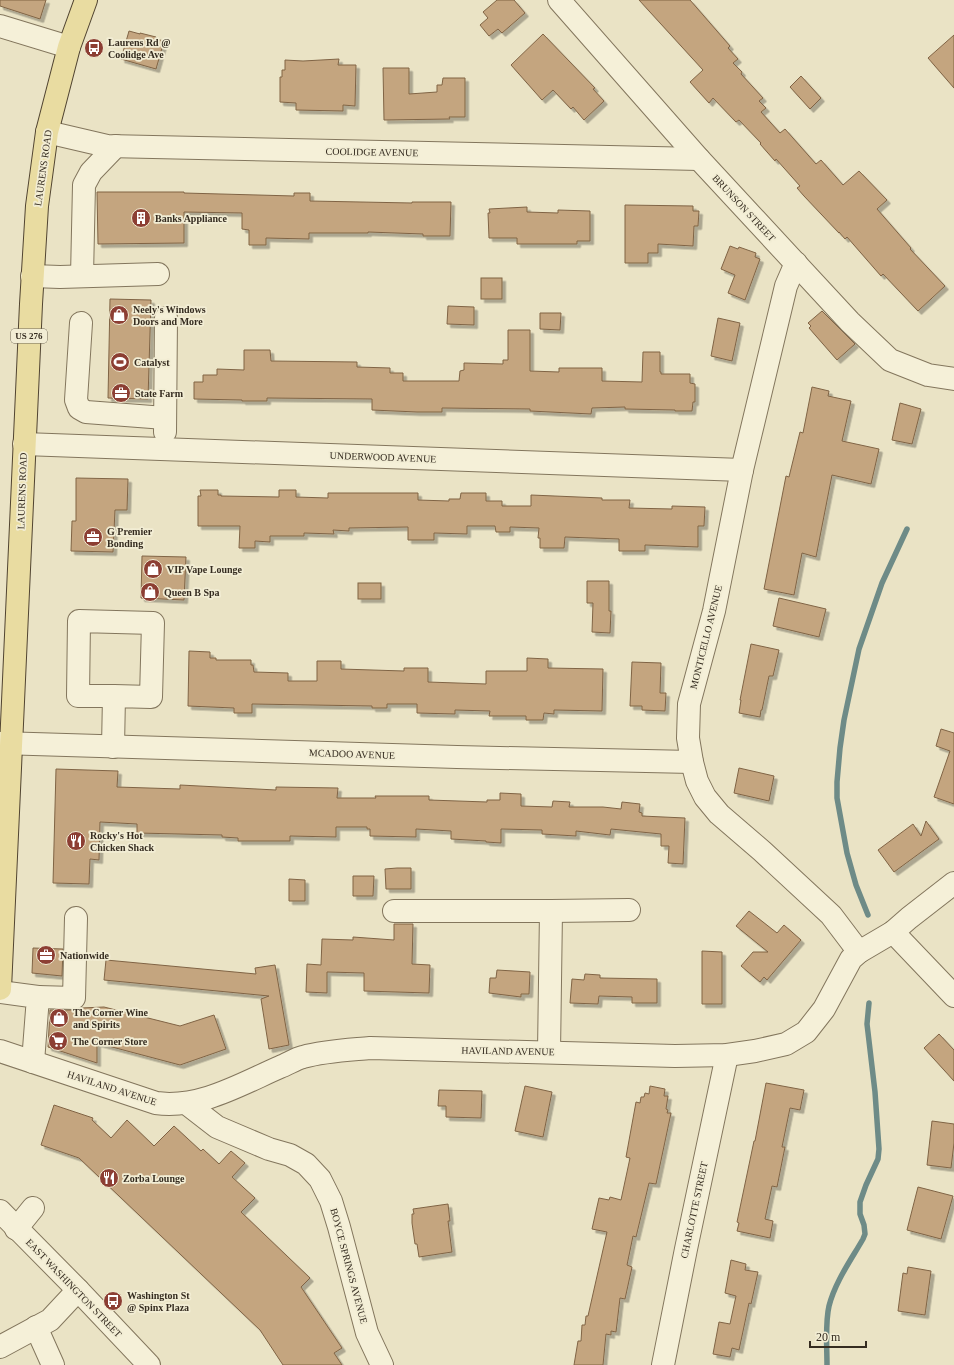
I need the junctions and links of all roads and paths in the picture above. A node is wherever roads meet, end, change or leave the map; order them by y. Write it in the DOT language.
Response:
graph roads {
  1 [pos="86,0"];
  2 [pos="559,0"];
  3 [pos="0,26"];
  4 [pos="69,47"];
  5 [pos="47,132"];
  6 [pos="116,146"];
  7 [pos="699,160"];
  8 [pos="796,263"];
  9 [pos="158,274"];
  10 [pos="32,276"];
  11 [pos="82,276"];
  12 [pos="166,318"];
  13 [pos="81,323"];
  14 [pos="954,379"];
  15 [pos="165,418"];
  16 [pos="24,444"];
  17 [pos="165,449"];
  18 [pos="742,470"];
  19 [pos="114,696"];
  20 [pos="6,743"];
  21 [pos="113,747"];
  22 [pos="692,762"];
  23 [pos="954,883"];
  24 [pos="629,910"];
  25 [pos="394,911"];
  26 [pos="551,911"];
  27 [pos="76,918"];
  28 [pos="893,932"];
  29 [pos="859,952"];
  30 [pos="0,989"];
  31 [pos="0,992"];
  32 [pos="954,996"];
  33 [pos="38,998"];
  34 [pos="0,1050"];
  35 [pos="549,1052"];
  36 [pos="727,1055"];
  37 [pos="33,1062"];
  38 [pos="186,1103"];
  39 [pos="33,1208"];
  40 [pos="0,1212"];
  41 [pos="16,1229"];
  42 [pos="78,1290"];
  43 [pos="36,1327"];
  44 [pos="0,1350"];
  45 [pos="145,1364"];
  46 [pos="52,1365"];
  47 [pos="382,1365"];
  48 [pos="663,1365"];
  1 -- 4 [label="main road, LAURENS ROAD / US 276"];
  2 -- 7 [label="street, BRUNSON STREET"];
  3 -- 4 [label="street"];
  4 -- 5 [label="main road, LAURENS ROAD / US 276"];
  5 -- 6 [label="street, COOLIDGE AVENUE"];
  5 -- 10 [label="main road, LAURENS ROAD / US 276"];
  6 -- 7 [label="street, COOLIDGE AVENUE"];
  6 -- 11 [label="street"];
  7 -- 8 [label="street, BRUNSON STREET"];
  8 -- 14 [label="street, BRUNSON STREET"];
  8 -- 18 [label="street, MONTICELLO AVENUE"];
  9 -- 11 [label="street"];
  10 -- 11 [label="street"];
  10 -- 16 [label="main road, LAURENS ROAD / US 276"];
  12 -- 15 [label="street"];
  13 -- 15 [label="street"];
  15 -- 17 [label="street"];
  16 -- 17 [label="street, UNDERWOOD AVENUE"];
  16 -- 20 [label="main road, LAURENS ROAD / US 276"];
  17 -- 18 [label="street, UNDERWOOD AVENUE"];
  18 -- 22 [label="street, MONTICELLO AVENUE"];
  19 -- 19 [label="street"];
  19 -- 21 [label="street"];
  20 -- 21 [label="street, MCADOO AVENUE"];
  20 -- 30 [label="main road, LAURENS ROAD / US 276"];
  21 -- 22 [label="street, MCADOO AVENUE"];
  22 -- 29 [label="street, MONTICELLO AVENUE"];
  23 -- 28 [label="street, HAVILAND AVENUE"];
  24 -- 26 [label="street"];
  25 -- 26 [label="street"];
  26 -- 35 [label="street"];
  27 -- 33 [label="street"];
  28 -- 29 [label="street, HAVILAND AVENUE"];
  28 -- 32 [label="street"];
  29 -- 36 [label="street, HAVILAND AVENUE"];
  31 -- 33 [label="street"];
  33 -- 37 [label="street"];
  34 -- 37 [label="street, HAVILAND AVENUE"];
  35 -- 36 [label="street, HAVILAND AVENUE"];
  35 -- 38 [label="street, HAVILAND AVENUE"];
  36 -- 48 [label="street, CHARLOTTE STREET"];
  37 -- 38 [label="street, HAVILAND AVENUE"];
  38 -- 47 [label="street, BOYCE SPRINGS AVENUE"];
  39 -- 41 [label="street"];
  40 -- 41 [label="street, EAST WASHINGTON STREET"];
  41 -- 42 [label="street, EAST WASHINGTON STREET"];
  42 -- 43 [label="street"];
  42 -- 45 [label="street, EAST WASHINGTON STREET"];
  43 -- 44 [label="street"];
  43 -- 46 [label="street"];
}
